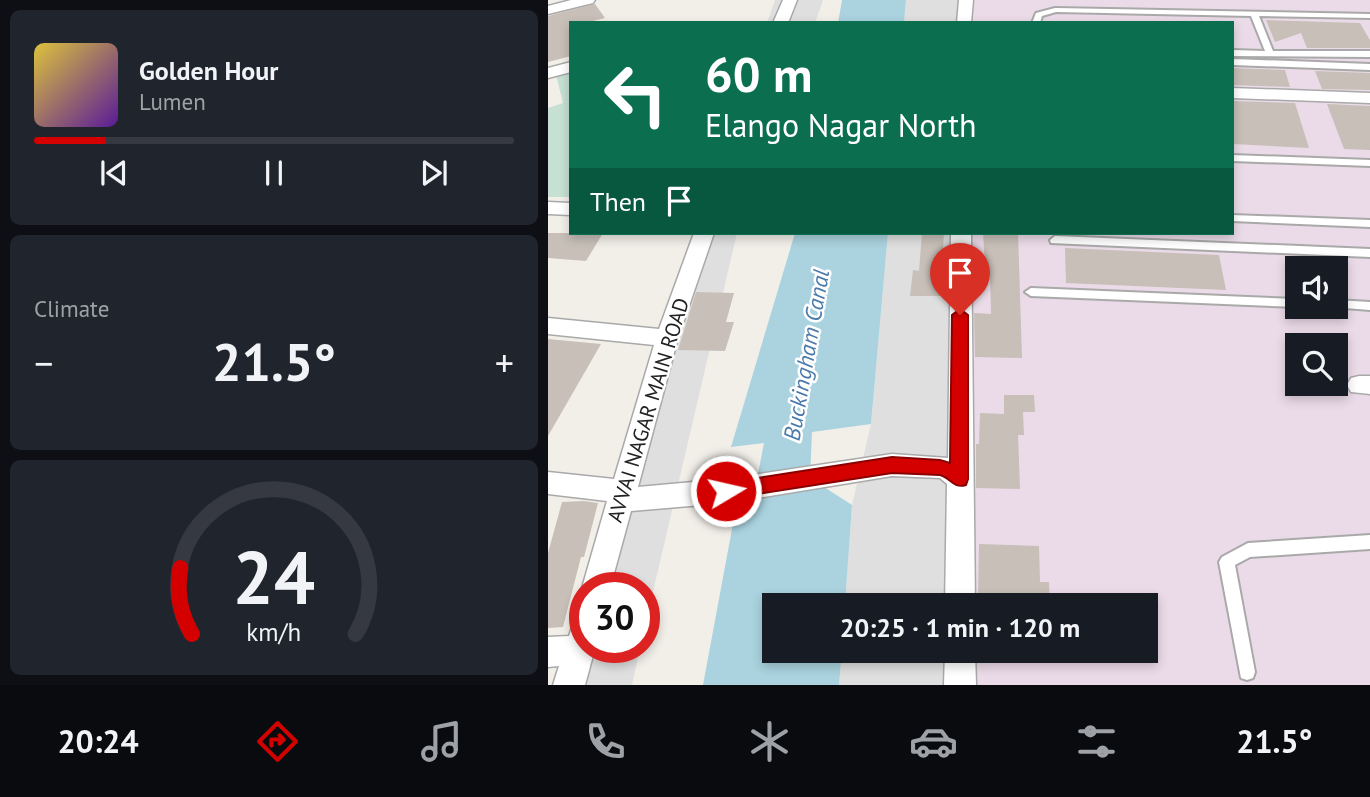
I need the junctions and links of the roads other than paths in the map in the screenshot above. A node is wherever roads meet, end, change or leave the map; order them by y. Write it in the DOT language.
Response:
graph roads {
  1 [pos="588,0"];
  2 [pos="790,0"];
  3 [pos="966,0"];
  4 [pos="548,10"];
  5 [pos="1254,14"];
  6 [pos="1370,16"];
  7 [pos="781,21"];
  8 [pos="964,21"];
  9 [pos="1037,21"];
  10 [pos="1234,53"];
  11 [pos="1270,53"];
  12 [pos="1370,54"];
  13 [pos="1234,62"];
  14 [pos="1370,67"];
  15 [pos="569,68"];
  16 [pos="548,73"];
  17 [pos="1234,93"];
  18 [pos="1370,98"];
  19 [pos="1234,158"];
  20 [pos="1370,163"];
  21 [pos="548,208"];
  22 [pos="569,209"];
  23 [pos="1234,218"];
  24 [pos="1370,224"];
  25 [pos="703,235"];
  26 [pos="960,235"];
  27 [pos="1055,240"];
  28 [pos="1370,253"];
  29 [pos="1031,292"];
  30 [pos="1285,303"];
  31 [pos="1348,305"];
  32 [pos="1370,306"];
  33 [pos="548,326"];
  34 [pos="666,338"];
  35 [pos="959,479"];
  36 [pos="548,483"];
  37 [pos="622,491"];
  38 [pos="1370,542"];
  39 [pos="600,572"];
  40 [pos="960,593"];
  41 [pos="569,645"];
  42 [pos="548,652"];
  43 [pos="575,663"];
  44 [pos="960,663"];
  45 [pos="1246,671"];
  46 [pos="569,685"];
  47 [pos="960,685"];
  1 -- 4 [label="street"];
  2 -- 7 [label="street"];
  3 -- 8 [label="street"];
  5 -- 6 [label="lane"];
  5 -- 9 [label="lane"];
  5 -- 11 [label="lane"];
  10 -- 11 [label="lane"];
  11 -- 12 [label="lane"];
  13 -- 14 [label="lane"];
  15 -- 16 [label="street"];
  17 -- 18 [label="street"];
  19 -- 20 [label="lane"];
  21 -- 22 [label="street"];
  23 -- 24 [label="lane"];
  25 -- 34 [label="street, AVVAI NAGAR MAIN ROAD"];
  26 -- 35 [label="street"];
  27 -- 28 [label="lane"];
  29 -- 30 [label="lane"];
  31 -- 32 [label="lane"];
  33 -- 34 [label="street"];
  34 -- 37 [label="street, AVVAI NAGAR MAIN ROAD"];
  35 -- 37 [label="street"];
  35 -- 40 [label="street"];
  36 -- 37 [label="street"];
  37 -- 39 [label="street, AVVAI NAGAR MAIN ROAD"];
  38 -- 45 [label="lane"];
  41 -- 42 [label="street"];
  43 -- 46 [label="street"];
  44 -- 47 [label="street"];
}
